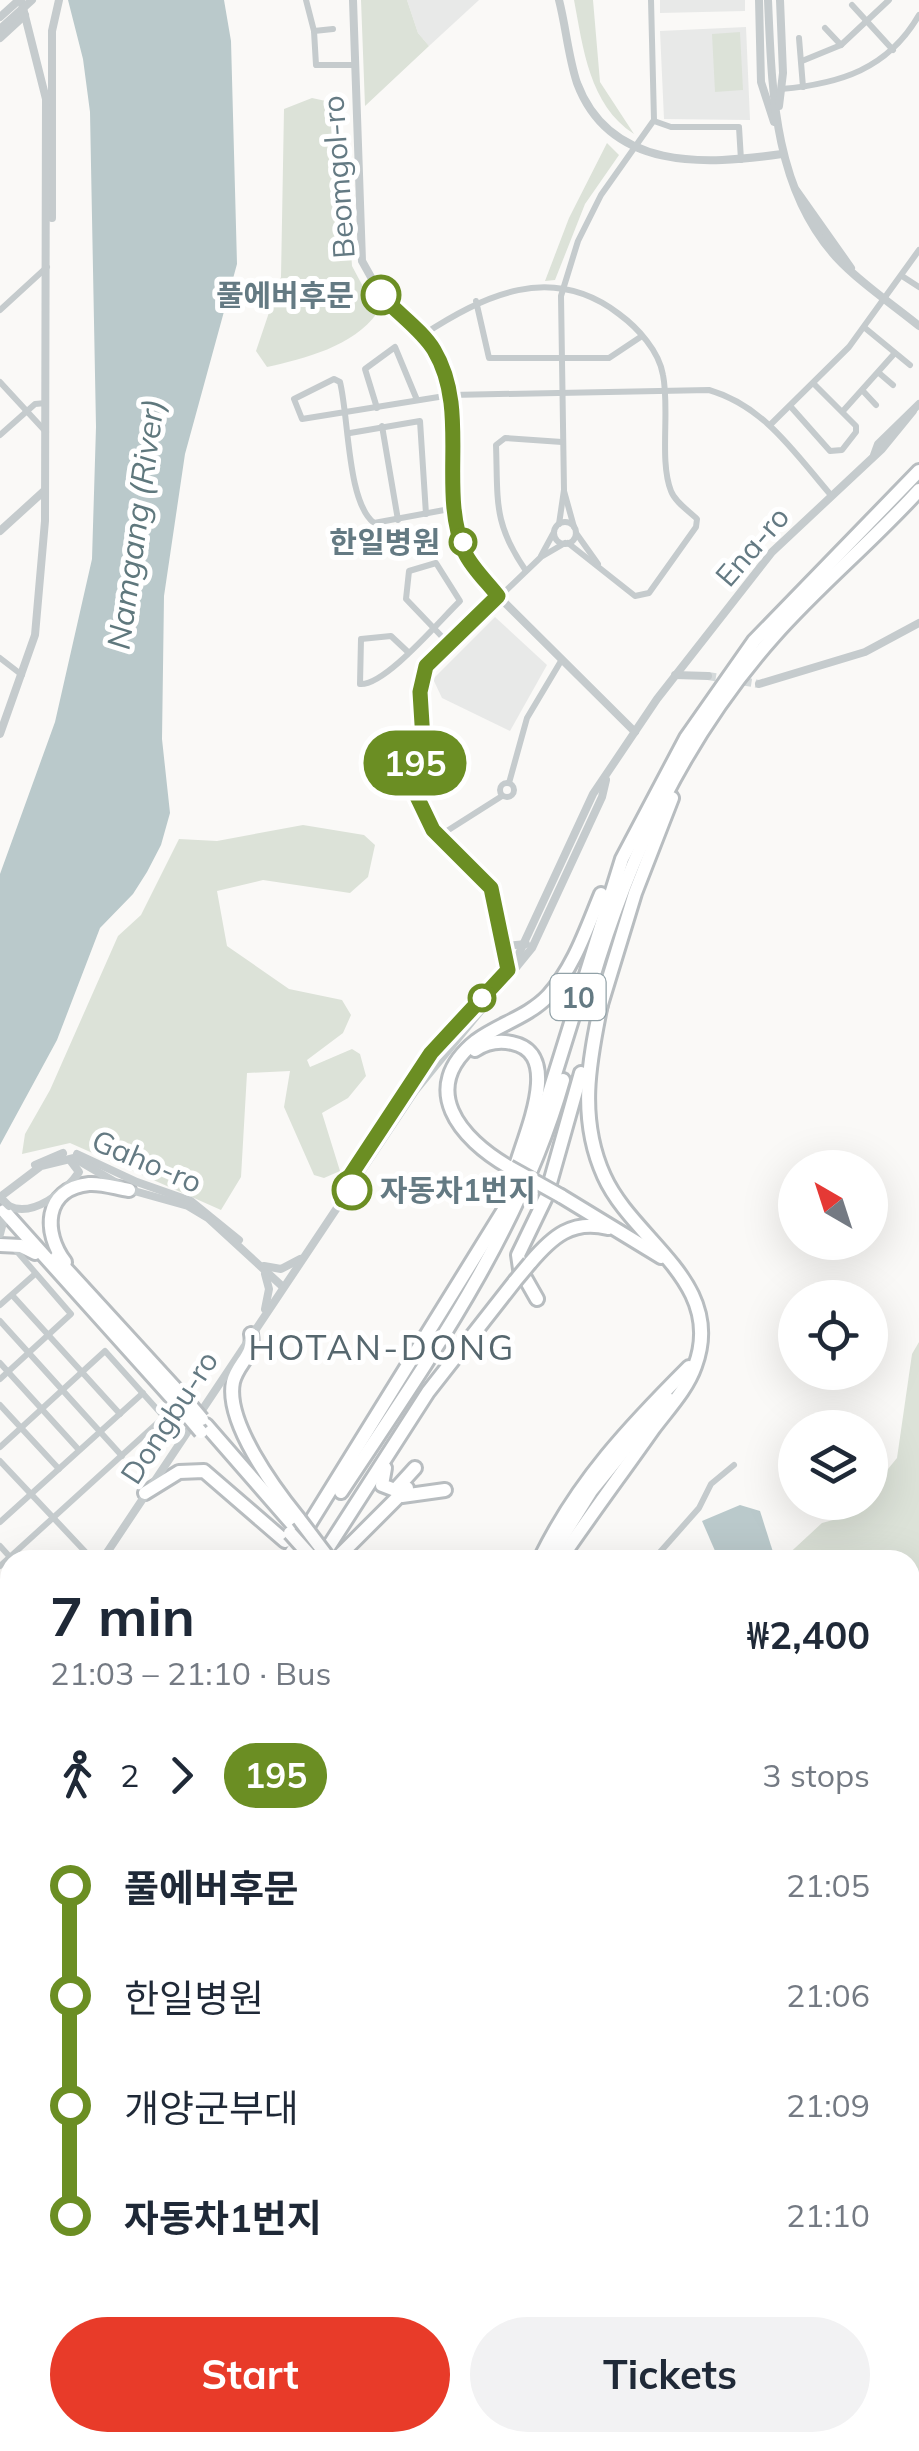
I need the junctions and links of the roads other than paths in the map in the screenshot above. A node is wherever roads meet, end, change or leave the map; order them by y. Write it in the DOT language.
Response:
graph roads {
  1 [pos="32,0"];
  2 [pos="59,0"];
  3 [pos="306,0"];
  4 [pos="353,0"];
  5 [pos="559,0"];
  6 [pos="652,0"];
  7 [pos="759,0"];
  8 [pos="768,0"];
  9 [pos="780,0"];
  10 [pos="889,0"];
  11 [pos="17,2"];
  12 [pos="852,4"];
  13 [pos="919,15"];
  14 [pos="0,17"];
  15 [pos="22,17"];
  16 [pos="867,21"];
  17 [pos="333,28"];
  18 [pos="826,28"];
  19 [pos="0,29"];
  20 [pos="314,30"];
  21 [pos="0,38"];
  22 [pos="799,38"];
  23 [pos="841,44"];
  24 [pos="893,50"];
  25 [pos="802,60"];
  26 [pos="354,66"];
  27 [pos="804,87"];
  28 [pos="782,88"];
  29 [pos="654,120"];
  30 [pos="780,140"];
  31 [pos="637,150"];
  32 [pos="782,154"];
  33 [pos="742,160"];
  34 [pos="919,250"];
  35 [pos="48,252"];
  36 [pos="48,265"];
  37 [pos="902,276"];
  38 [pos="919,287"];
  39 [pos="562,289"];
  40 [pos="886,299"];
  41 [pos="476,301"];
  42 [pos="0,310"];
  43 [pos="919,326"];
  44 [pos="865,328"];
  45 [pos="422,336"];
  46 [pos="642,336"];
  47 [pos="894,354"];
  48 [pos="561,356"];
  49 [pos="910,365"];
  50 [pos="879,373"];
  51 [pos="0,382"];
  52 [pos="814,384"];
  53 [pos="893,385"];
  54 [pos="664,389"];
  55 [pos="862,391"];
  56 [pos="452,394"];
  57 [pos="560,394"];
  58 [pos="418,401"];
  59 [pos="46,403"];
  60 [pos="876,406"];
  61 [pos="792,407"];
  62 [pos="377,408"];
  63 [pos="916,408"];
  64 [pos="27,411"];
  65 [pos="843,411"];
  66 [pos="348,414"];
  67 [pos="770,425"];
  68 [pos="382,426"];
  69 [pos="46,432"];
  70 [pos="350,433"];
  71 [pos="0,435"];
  72 [pos="562,442"];
  73 [pos="919,471"];
  74 [pos="564,490"];
  75 [pos="919,490"];
  76 [pos="44,491"];
  77 [pos="830,494"];
  78 [pos="456,508"];
  79 [pos="22,511"];
  80 [pos="426,514"];
  81 [pos="0,515"];
  82 [pos="398,520"];
  83 [pos="45,522"];
  84 [pos="8,524"];
  85 [pos="557,527"];
  86 [pos="575,530"];
  87 [pos="0,532"];
  88 [pos="567,543"];
  89 [pos="541,557"];
  90 [pos="598,565"];
  91 [pos="526,572"];
  92 [pos="498,596"];
  93 [pos="919,623"];
  94 [pos="433,628"];
  95 [pos="448,643"];
  96 [pos="408,652"];
  97 [pos="0,658"];
  98 [pos="561,660"];
  99 [pos="9,668"];
  100 [pos="674,674"];
  101 [pos="0,676"];
  102 [pos="23,676"];
  103 [pos="708,676"];
  104 [pos="759,684"];
  105 [pos="716,711"];
  106 [pos="635,732"];
  107 [pos="0,734"];
  108 [pos="606,780"];
  109 [pos="438,836"];
  110 [pos="622,859"];
  111 [pos="526,944"];
  112 [pos="504,946"];
  113 [pos="509,974"];
  114 [pos="601,1004"];
  115 [pos="55,1160"];
  116 [pos="510,1164"];
  117 [pos="72,1181"];
  118 [pos="122,1186"];
  119 [pos="10,1188"];
  120 [pos="162,1191"];
  121 [pos="562,1193"];
  122 [pos="2,1204"];
  123 [pos="507,1204"];
  124 [pos="0,1234"];
  125 [pos="6,1244"];
  126 [pos="653,1251"];
  127 [pos="307,1253"];
  128 [pos="263,1268"];
  129 [pos="676,1268"];
  130 [pos="35,1274"];
  131 [pos="78,1288"];
  132 [pos="283,1288"];
  133 [pos="12,1295"];
  134 [pos="537,1299"];
  135 [pos="0,1306"];
  136 [pos="264,1315"];
  137 [pos="0,1321"];
  138 [pos="252,1334"];
  139 [pos="47,1336"];
  140 [pos="28,1352"];
  141 [pos="0,1363"];
  142 [pos="689,1367"];
  143 [pos="8,1372"];
  144 [pos="81,1372"];
  145 [pos="0,1379"];
  146 [pos="62,1390"];
  147 [pos="143,1393"];
  148 [pos="0,1404"];
  149 [pos="418,1407"];
  150 [pos="42,1409"];
  151 [pos="120,1414"];
  152 [pos="164,1417"];
  153 [pos="21,1428"];
  154 [pos="100,1432"];
  155 [pos="181,1436"];
  156 [pos="0,1446"];
  157 [pos="80,1450"];
  158 [pos="122,1456"];
  159 [pos="0,1461"];
  160 [pos="734,1465"];
  161 [pos="58,1469"];
  162 [pos="431,1480"];
  163 [pos="145,1494"];
  164 [pos="400,1494"];
  165 [pos="30,1495"];
  166 [pos="0,1506"];
  167 [pos="8,1515"];
  168 [pos="52,1518"];
  169 [pos="0,1522"];
  170 [pos="292,1530"];
  171 [pos="18,1550"];
  172 [pos="83,1550"];
  173 [pos="109,1550"];
  174 [pos="293,1550"];
  175 [pos="298,1550"];
  176 [pos="307,1550"];
  177 [pos="313,1550"];
  178 [pos="330,1550"];
  179 [pos="336,1550"];
  180 [pos="545,1550"];
  181 [pos="554,1550"];
  182 [pos="567,1550"];
  183 [pos="662,1550"];
  1 -- 19 [label="street, bridge"];
  2 -- 35 [label="street"];
  3 -- 20 [label="street"];
  4 -- 26 [label="street, Beomgol-ro"];
  5 -- 31 [label="street"];
  6 -- 29 [label="street"];
  7 -- 30 [label="street"];
  8 -- 30 [label="street"];
  9 -- 28 [label="street"];
  10 -- 16 [label="street"];
  11 -- 14 [label="street"];
  11 -- 15 [label="street"];
  12 -- 16 [label="street"];
  13 -- 24 [label="street"];
  15 -- 21 [label="street"];
  15 -- 35 [label="street"];
  16 -- 23 [label="street"];
  16 -- 24 [label="street"];
  17 -- 20 [label="street"];
  18 -- 23 [label="street"];
  20 -- 26 [label="street"];
  22 -- 25 [label="street"];
  23 -- 25 [label="street"];
  24 -- 27 [label="street"];
  25 -- 27 [label="street"];
  26 -- 45 [label="street, Beomgol-ro"];
  27 -- 28 [label="street"];
  28 -- 30 [label="street"];
  29 -- 31 [label="street"];
  29 -- 33 [label="street"];
  30 -- 32 [label="street"];
  31 -- 33 [label="street"];
  31 -- 39 [label="street"];
  32 -- 33 [label="street"];
  32 -- 40 [label="street"];
  34 -- 37 [label="street"];
  35 -- 36 [label="street"];
  36 -- 42 [label="street"];
  36 -- 59 [label="street"];
  37 -- 38 [label="street"];
  37 -- 40 [label="street"];
  39 -- 41 [label="street"];
  39 -- 46 [label="street"];
  39 -- 48 [label="street"];
  40 -- 43 [label="street"];
  40 -- 44 [label="street"];
  41 -- 45 [label="street"];
  41 -- 48 [label="street"];
  44 -- 47 [label="street"];
  44 -- 52 [label="street"];
  45 -- 56 [label="street, Beomgol-ro"];
  46 -- 48 [label="street"];
  46 -- 54 [label="street"];
  47 -- 49 [label="street"];
  47 -- 50 [label="street"];
  48 -- 57 [label="street"];
  50 -- 53 [label="street"];
  50 -- 55 [label="street"];
  51 -- 64 [label="street"];
  52 -- 61 [label="street"];
  52 -- 65 [label="street"];
  54 -- 57 [label="street"];
  54 -- 67 [label="street"];
  54 -- 90 [label="street"];
  55 -- 60 [label="street"];
  55 -- 65 [label="street"];
  56 -- 57 [label="street"];
  56 -- 58 [label="street"];
  56 -- 78 [label="street, Beomgol-ro"];
  57 -- 72 [label="street"];
  58 -- 62 [label="street"];
  58 -- 62 [label="street"];
  59 -- 64 [label="street"];
  59 -- 69 [label="street"];
  61 -- 65 [label="street"];
  61 -- 67 [label="street"];
  62 -- 66 [label="street"];
  63 -- 77 [label="street, Ena-ro"];
  64 -- 69 [label="street"];
  64 -- 71 [label="street"];
  66 -- 66 [label="street"];
  66 -- 70 [label="street"];
  67 -- 77 [label="street"];
  68 -- 70 [label="street"];
  68 -- 80 [label="street"];
  68 -- 82 [label="street"];
  69 -- 76 [label="street"];
  70 -- 82 [label="street"];
  72 -- 74 [label="street"];
  72 -- 91 [label="street"];
  73 -- 110 [label="highway, 10"];
  74 -- 85 [label="street"];
  74 -- 86 [label="street"];
  75 -- 105 [label="highway, 10"];
  76 -- 79 [label="street"];
  76 -- 83 [label="street"];
  77 -- 100 [label="street, Ena-ro"];
  78 -- 80 [label="street"];
  78 -- 92 [label="street, Beomgol-ro"];
  79 -- 83 [label="street"];
  79 -- 84 [label="street"];
  80 -- 82 [label="street"];
  81 -- 84 [label="street"];
  83 -- 102 [label="street"];
  84 -- 87 [label="street"];
  85 -- 86 [label="street"];
  85 -- 88 [label="street"];
  85 -- 89 [label="street"];
  86 -- 88 [label="street"];
  86 -- 90 [label="street"];
  88 -- 89 [label="street"];
  88 -- 90 [label="street"];
  89 -- 91 [label="street"];
  91 -- 92 [label="street"];
  92 -- 95 [label="street"];
  92 -- 98 [label="street, Beomgol-ro"];
  93 -- 104 [label="street"];
  94 -- 94 [label="street"];
  94 -- 95 [label="street"];
  94 -- 96 [label="street"];
  95 -- 109 [label="street"];
  96 -- 96 [label="street"];
  97 -- 99 [label="street"];
  98 -- 106 [label="street, Beomgol-ro"];
  98 -- 109 [label="street"];
  99 -- 101 [label="street"];
  99 -- 102 [label="street"];
  100 -- 103 [label="street"];
  100 -- 106 [label="street, Dongbu-ro"];
  102 -- 107 [label="street"];
  105 -- 114 [label="highway"];
  105 -- 176 [label="highway, 10"];
  106 -- 108 [label="street, Dongbu-ro"];
  108 -- 111 [label="street, Dongbu-ro"];
  108 -- 113 [label="street, Dongbu-ro"];
  109 -- 112 [label="street"];
  110 -- 116 [label="highway"];
  110 -- 123 [label="highway, 10"];
  111 -- 112 [label="street"];
  111 -- 113 [label="street, Dongbu-ro"];
  112 -- 113 [label="street"];
  113 -- 127 [label="street, Dongbu-ro"];
  114 -- 129 [label="highway"];
  114 -- 134 [label="highway"];
  115 -- 117 [label="street"];
  115 -- 118 [label="street, Gaho-ro"];
  115 -- 119 [label="street, Gaho-ro"];
  116 -- 121 [label="highway, bridge"];
  116 -- 123 [label="highway"];
  117 -- 118 [label="street"];
  117 -- 122 [label="street"];
  118 -- 120 [label="street"];
  118 -- 128 [label="street, Gaho-ro"];
  118 -- 131 [label="highway"];
  119 -- 120 [label="street, Gaho-ro"];
  119 -- 122 [label="street, Gaho-ro"];
  120 -- 128 [label="street, Gaho-ro"];
  121 -- 126 [label="highway"];
  121 -- 129 [label="highway"];
  122 -- 124 [label="street"];
  122 -- 131 [label="highway"];
  123 -- 174 [label="highway, 10"];
  125 -- 130 [label="street"];
  125 -- 131 [label="highway"];
  126 -- 142 [label="highway"];
  126 -- 149 [label="highway, bridge"];
  127 -- 128 [label="street"];
  127 -- 132 [label="street, Dongbu-ro"];
  128 -- 132 [label="street, Gaho-ro"];
  128 -- 136 [label="street"];
  129 -- 182 [label="highway"];
  130 -- 133 [label="street"];
  130 -- 139 [label="street"];
  131 -- 170 [label="highway, bridge"];
  132 -- 136 [label="street, Dongbu-ro"];
  133 -- 135 [label="street"];
  133 -- 139 [label="street"];
  136 -- 138 [label="street, Dongbu-ro"];
  137 -- 140 [label="street"];
  138 -- 155 [label="street, Dongbu-ro"];
  138 -- 170 [label="highway"];
  139 -- 140 [label="street"];
  139 -- 144 [label="street"];
  140 -- 143 [label="street"];
  140 -- 146 [label="street"];
  141 -- 143 [label="street"];
  142 -- 180 [label="highway"];
  142 -- 181 [label="highway"];
  143 -- 145 [label="street"];
  143 -- 150 [label="street"];
  144 -- 146 [label="street"];
  144 -- 147 [label="street"];
  144 -- 151 [label="street"];
  146 -- 150 [label="street"];
  146 -- 154 [label="street"];
  147 -- 151 [label="street"];
  147 -- 152 [label="street"];
  148 -- 153 [label="street"];
  149 -- 162 [label="highway"];
  149 -- 178 [label="highway"];
  150 -- 153 [label="street"];
  150 -- 157 [label="street"];
  151 -- 154 [label="street"];
  152 -- 155 [label="street"];
  152 -- 158 [label="street"];
  153 -- 156 [label="street"];
  153 -- 161 [label="street"];
  154 -- 157 [label="street"];
  154 -- 158 [label="street"];
  155 -- 163 [label="street, Dongbu-ro"];
  157 -- 161 [label="street"];
  158 -- 168 [label="street"];
  159 -- 165 [label="street"];
  160 -- 183 [label="street"];
  161 -- 165 [label="street"];
  162 -- 164 [label="highway"];
  162 -- 164 [label="highway"];
  163 -- 170 [label="highway"];
  163 -- 173 [label="street, Dongbu-ro"];
  164 -- 179 [label="highway"];
  165 -- 167 [label="street"];
  165 -- 168 [label="street"];
  166 -- 167 [label="street"];
  167 -- 169 [label="street"];
  168 -- 171 [label="street"];
  168 -- 172 [label="street"];
  170 -- 175 [label="highway"];
  170 -- 177 [label="highway, bridge"];
}
